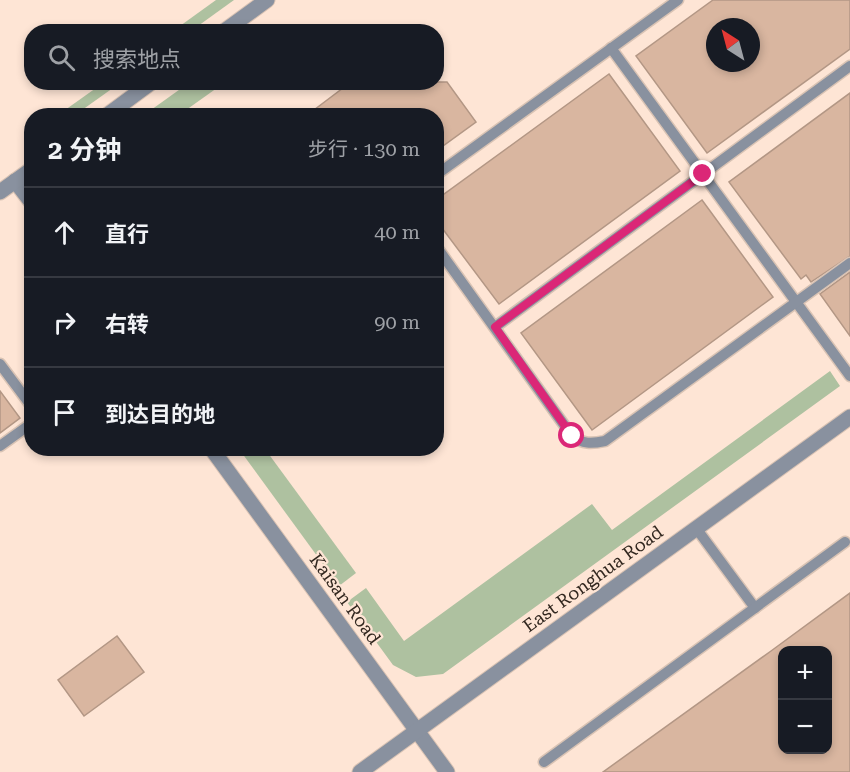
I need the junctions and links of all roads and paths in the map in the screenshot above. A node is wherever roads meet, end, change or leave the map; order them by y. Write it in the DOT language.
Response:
graph roads {
  1 [pos="267,0"];
  2 [pos="678,0"];
  3 [pos="234,24"];
  4 [pos="611,48"];
  5 [pos="850,66"];
  6 [pos="141,90"];
  7 [pos="117,108"];
  8 [pos="444,169"];
  9 [pos="703,174"];
  10 [pos="24,175"];
  11 [pos="15,181"];
  12 [pos="0,192"];
  13 [pos="24,193"];
  14 [pos="444,257"];
  15 [pos="850,263"];
  16 [pos="796,303"];
  17 [pos="495,327"];
  18 [pos="0,364"];
  19 [pos="850,376"];
  20 [pos="24,396"];
  21 [pos="850,417"];
  22 [pos="24,429"];
  23 [pos="0,446"];
  24 [pos="217,456"];
  25 [pos="696,528"];
  26 [pos="845,542"];
  27 [pos="755,608"];
  28 [pos="417,730"];
  29 [pos="544,762"];
  30 [pos="360,772"];
  31 [pos="447,772"];
  1 -- 3 [label="street"];
  2 -- 4 [label="lane"];
  4 -- 8 [label="lane"];
  4 -- 9 [label="lane"];
  5 -- 9 [label="lane"];
  6 -- 7 [label="street"];
  9 -- 16 [label="lane"];
  9 -- 17 [label="lane"];
  10 -- 11 [label="street"];
  11 -- 12 [label="street"];
  11 -- 13 [label="street"];
  14 -- 17 [label="lane"];
  15 -- 16 [label="lane"];
  16 -- 17 [label="lane"];
  16 -- 19 [label="lane"];
  18 -- 20 [label="lane"];
  21 -- 25 [label="street, East Ronghua Road"];
  22 -- 23 [label="lane"];
  24 -- 28 [label="street, Kaisan Road"];
  25 -- 27 [label="lane"];
  25 -- 28 [label="street, East Ronghua Road"];
  26 -- 27 [label="lane"];
  27 -- 29 [label="lane"];
  28 -- 30 [label="street, East Ronghua Road"];
  28 -- 31 [label="street, Kaisan Road"];
}
